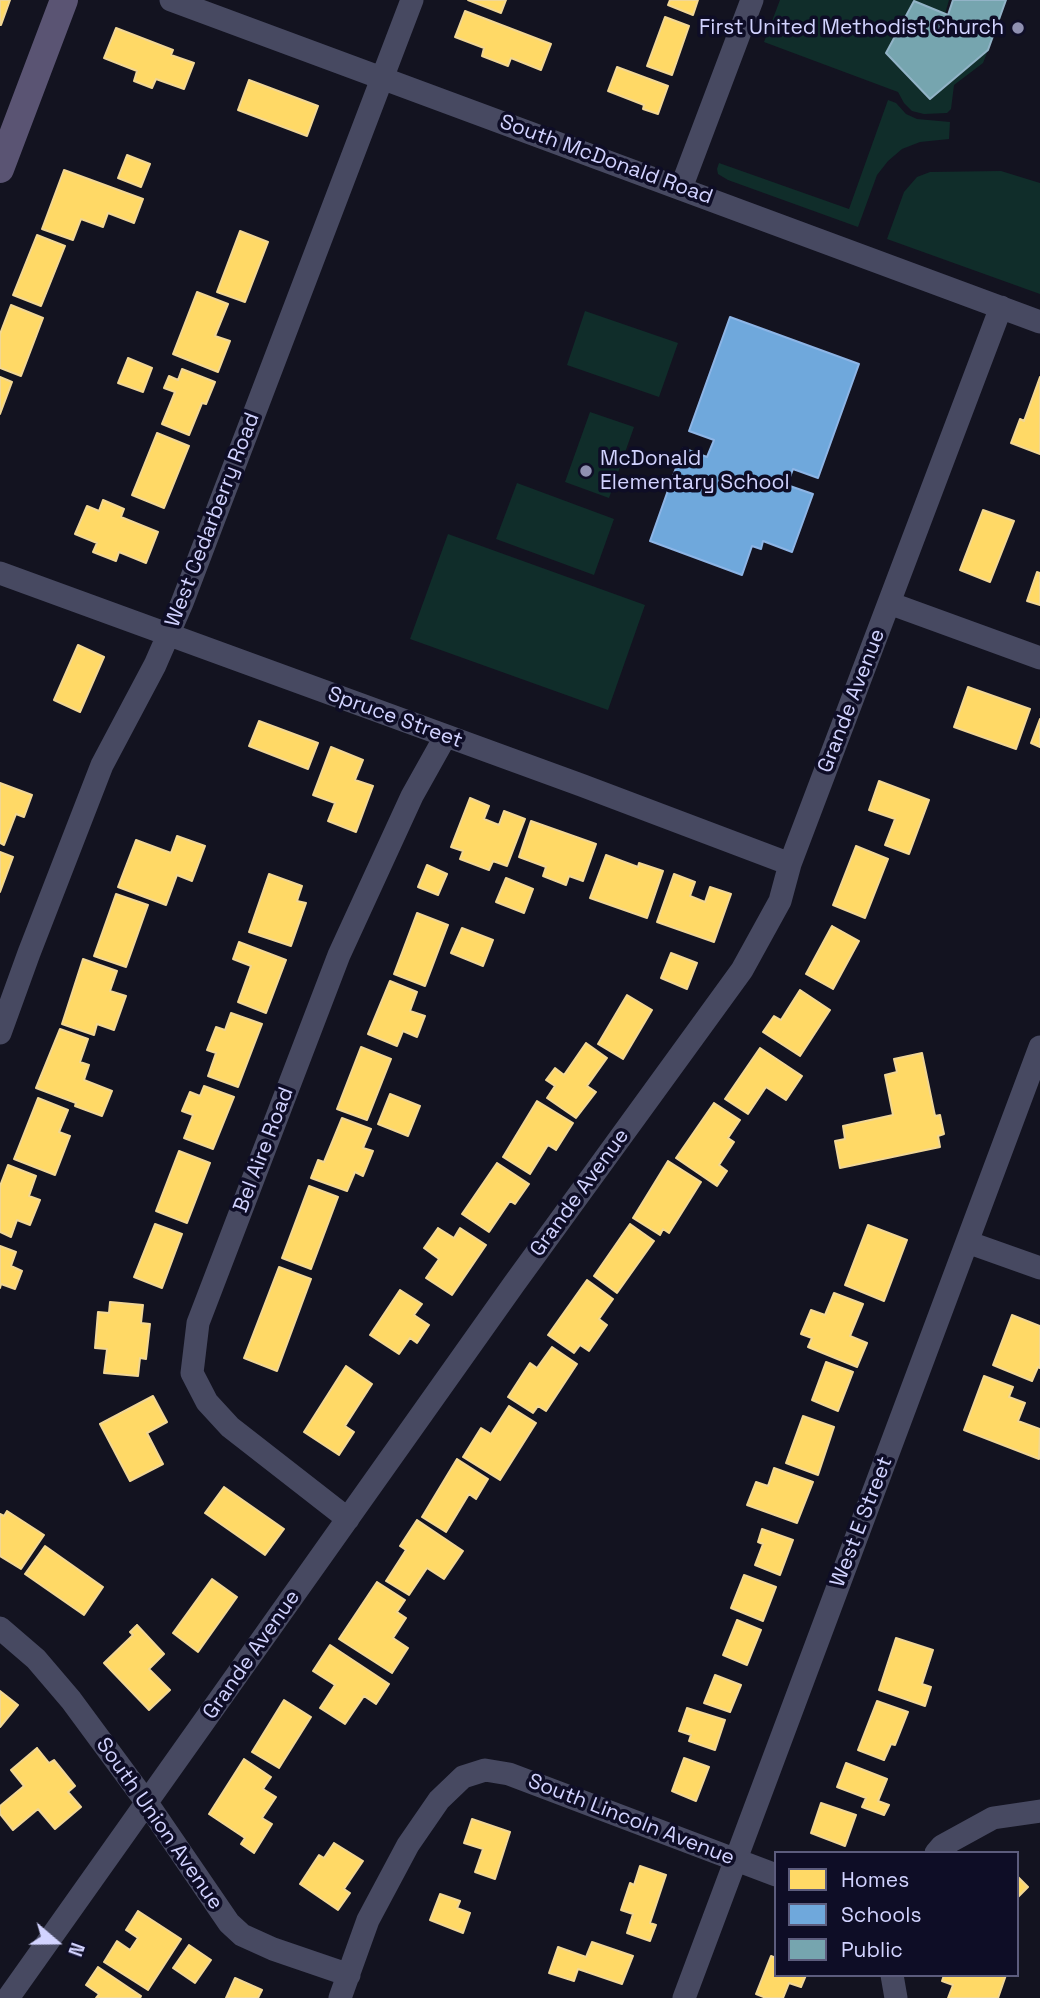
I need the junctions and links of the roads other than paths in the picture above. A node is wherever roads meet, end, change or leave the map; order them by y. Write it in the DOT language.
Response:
graph roads {
  1 [pos="64,0"];
  2 [pos="171,0"];
  3 [pos="412,0"];
  4 [pos="752,0"];
  5 [pos="382,78"];
  6 [pos="0,169"];
  7 [pos="681,188"];
  8 [pos="1001,307"];
  9 [pos="1040,322"];
  10 [pos="0,573"];
  11 [pos="889,603"];
  12 [pos="168,635"];
  13 [pos="1040,659"];
  14 [pos="445,737"];
  15 [pos="790,864"];
  16 [pos="0,1033"];
  17 [pos="1040,1047"];
  18 [pos="967,1242"];
  19 [pos="1040,1268"];
  20 [pos="348,1519"];
  21 [pos="0,1628"];
  22 [pos="147,1803"];
  23 [pos="1040,1811"];
  24 [pos="938,1851"];
  25 [pos="735,1859"];
  26 [pos="774,1874"];
  27 [pos="349,1975"];
  28 [pos="892,1977"];
  29 [pos="8,1998"];
  30 [pos="340,1998"];
  31 [pos="684,1998"];
  32 [pos="896,1998"];
  1 -- 6 [label="main road"];
  2 -- 5 [label="street, South McDonald Road"];
  3 -- 5 [label="street, West Cedarberry Road"];
  4 -- 7 [label="street"];
  5 -- 7 [label="street, South McDonald Road"];
  5 -- 12 [label="street, West Cedarberry Road"];
  7 -- 8 [label="street, South McDonald Road"];
  8 -- 9 [label="street, South McDonald Road"];
  8 -- 11 [label="street, Grande Avenue"];
  10 -- 12 [label="street, Spruce Street"];
  11 -- 13 [label="street"];
  11 -- 15 [label="street, Grande Avenue"];
  12 -- 14 [label="street, Spruce Street"];
  12 -- 16 [label="street, West Cedarberry Road"];
  14 -- 15 [label="street, Spruce Street"];
  14 -- 20 [label="street, Bel Aire Road"];
  15 -- 20 [label="street, Grande Avenue"];
  17 -- 18 [label="street, West E Street"];
  18 -- 19 [label="street"];
  18 -- 25 [label="street, West E Street"];
  20 -- 22 [label="street, Grande Avenue"];
  21 -- 22 [label="street, South Union Avenue"];
  22 -- 27 [label="street, South Union Avenue"];
  22 -- 29 [label="street, Grande Avenue"];
  23 -- 24 [label="street"];
  25 -- 26 [label="street, South Lincoln Avenue"];
  25 -- 27 [label="street, South Lincoln Avenue"];
  25 -- 31 [label="street, West E Street"];
  27 -- 30 [label="street"];
  28 -- 32 [label="street"];
}
